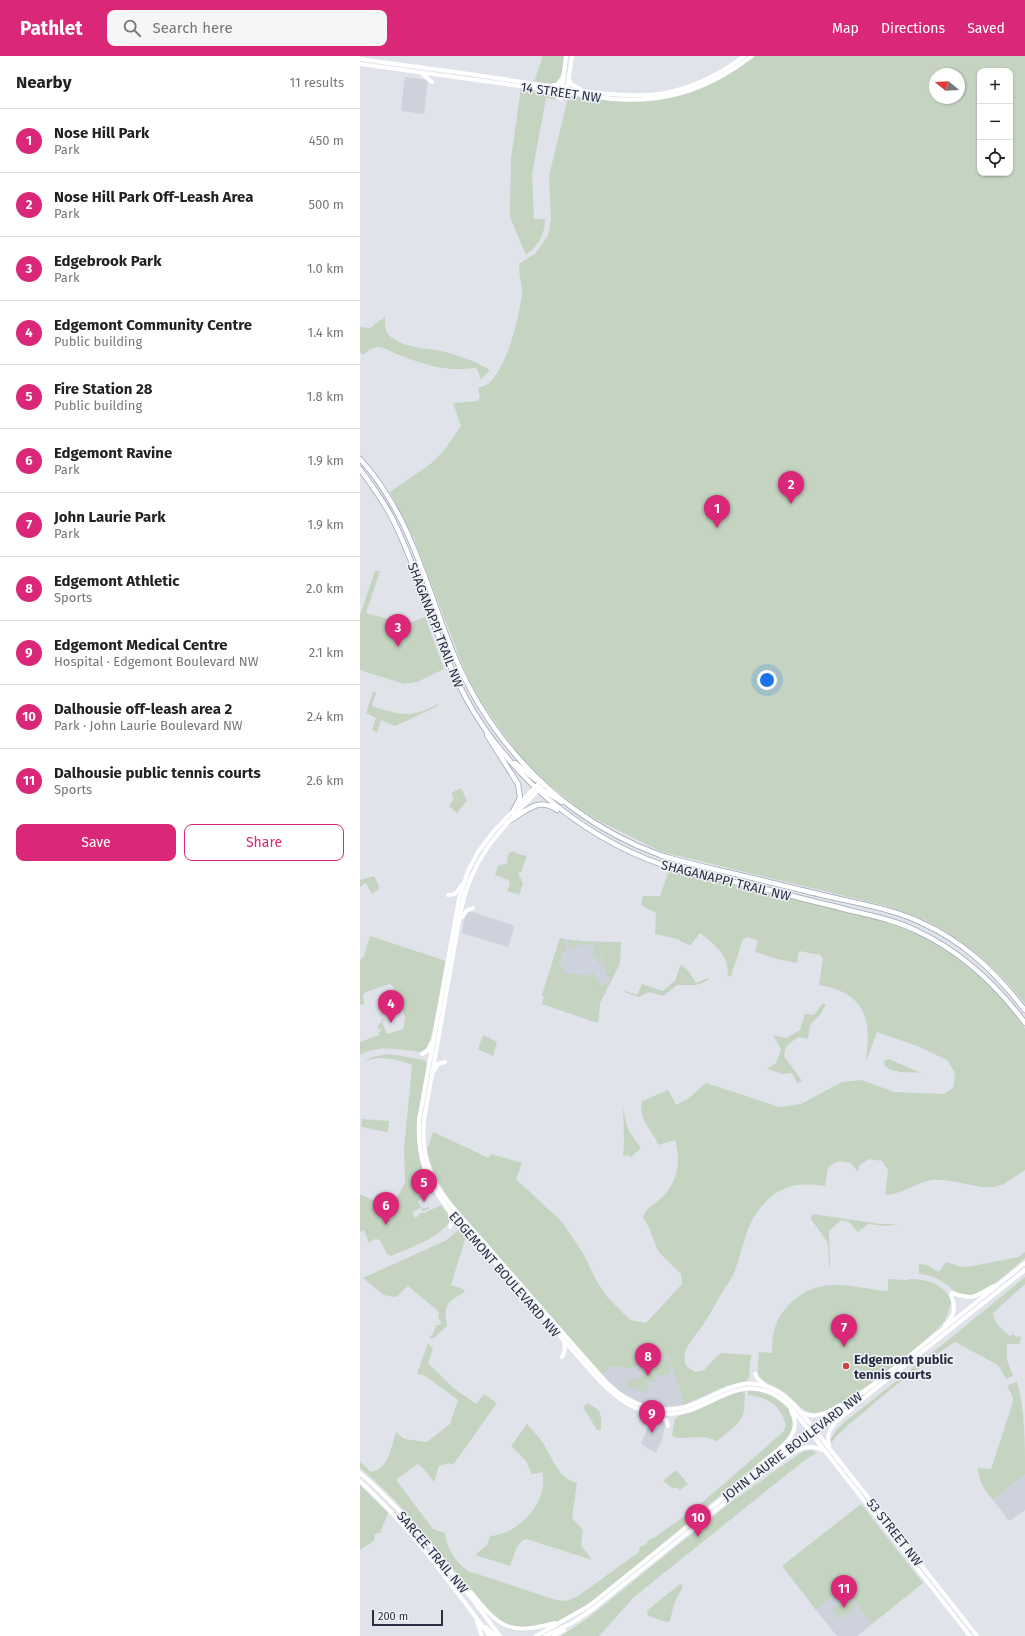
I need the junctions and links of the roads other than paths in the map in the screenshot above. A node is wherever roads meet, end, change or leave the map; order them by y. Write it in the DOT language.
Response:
graph roads {
  1 [pos="566,56"];
  2 [pos="572,56"];
  3 [pos="744,56"];
  4 [pos="752,56"];
  5 [pos="360,59"];
  6 [pos="360,64"];
  7 [pos="420,73"];
  8 [pos="564,76"];
  9 [pos="568,80"];
  10 [pos="432,82"];
  11 [pos="550,86"];
  12 [pos="545,90"];
  13 [pos="565,90"];
  14 [pos="582,90"];
  15 [pos="561,99"];
  16 [pos="360,459"];
  17 [pos="360,469"];
  18 [pos="483,726"];
  19 [pos="540,785"];
  20 [pos="512,813"];
  21 [pos="511,820"];
  22 [pos="579,822"];
  23 [pos="464,882"];
  24 [pos="448,896"];
  25 [pos="473,908"];
  26 [pos="460,921"];
  27 [pos="1025,1010"];
  28 [pos="1025,1024"];
  29 [pos="434,1037"];
  30 [pos="422,1054"];
  31 [pos="445,1062"];
  32 [pos="432,1075"];
  33 [pos="447,1208"];
  34 [pos="450,1227"];
  35 [pos="1025,1263"];
  36 [pos="1025,1270"];
  37 [pos="998,1285"];
  38 [pos="936,1335"];
  39 [pos="563,1340"];
  40 [pos="562,1357"];
  41 [pos="755,1374"];
  42 [pos="877,1382"];
  43 [pos="767,1386"];
  44 [pos="864,1398"];
  45 [pos="785,1403"];
  46 [pos="800,1412"];
  47 [pos="653,1413"];
  48 [pos="668,1426"];
  49 [pos="812,1431"];
  50 [pos="828,1451"];
  51 [pos="360,1473"];
  52 [pos="750,1476"];
  53 [pos="757,1478"];
  54 [pos="360,1481"];
  55 [pos="457,1578"];
  56 [pos="452,1585"];
  57 [pos="473,1614"];
  58 [pos="569,1618"];
  59 [pos="572,1623"];
  60 [pos="482,1636"];
  61 [pos="490,1636"];
  62 [pos="495,1636"];
  63 [pos="500,1636"];
  64 [pos="536,1636"];
  65 [pos="545,1636"];
  66 [pos="554,1636"];
  67 [pos="970,1636"];
  68 [pos="977,1636"];
  1 -- 8 [label="main road"];
  2 -- 9 [label="main road"];
  3 -- 14 [label="main road, 14 STREET NW"];
  4 -- 13 [label="main road, 14 STREET NW"];
  5 -- 11 [label="main road, 14 STREET NW"];
  6 -- 7 [label="main road, 14 STREET NW"];
  7 -- 10 [label="main road"];
  7 -- 12 [label="main road, 14 STREET NW"];
  8 -- 11 [label="main road"];
  8 -- 13 [label="main road"];
  9 -- 13 [label="main road"];
  9 -- 14 [label="main road"];
  11 -- 13 [label="main road, 14 STREET NW"];
  12 -- 13 [label="main road, 14 STREET NW"];
  12 -- 15 [label="main road"];
  13 -- 14 [label="main road, 14 STREET NW"];
  16 -- 19 [label="main road, SHAGANAPPI TRAIL NW"];
  17 -- 18 [label="main road, SHAGANAPPI TRAIL NW"];
  18 -- 19 [label="main road, SHAGANAPPI TRAIL NW"];
  18 -- 20 [label="main road"];
  19 -- 20 [label="main road, EDGEMONT BOULEVARD NW"];
  19 -- 21 [label="main road, EDGEMONT BOULEVARD NW"];
  19 -- 22 [label="main road, SHAGANAPPI TRAIL NW"];
  19 -- 27 [label="main road, SHAGANAPPI TRAIL NW"];
  20 -- 23 [label="main road, EDGEMONT BOULEVARD NW"];
  21 -- 22 [label="main road"];
  21 -- 26 [label="main road, EDGEMONT BOULEVARD NW"];
  22 -- 28 [label="main road, SHAGANAPPI TRAIL NW"];
  23 -- 24 [label="main road"];
  23 -- 29 [label="main road, EDGEMONT BOULEVARD NW"];
  25 -- 26 [label="main road"];
  26 -- 32 [label="main road, EDGEMONT BOULEVARD NW"];
  29 -- 30 [label="main road"];
  29 -- 33 [label="main road, EDGEMONT BOULEVARD NW"];
  31 -- 32 [label="main road"];
  32 -- 43 [label="main road, EDGEMONT BOULEVARD NW"];
  33 -- 34 [label="main road"];
  33 -- 39 [label="main road, EDGEMONT BOULEVARD NW"];
  35 -- 37 [label="main road, JOHN LAURIE BOULEVARD NW"];
  36 -- 44 [label="main road, JOHN LAURIE BOULEVARD NW"];
  37 -- 38 [label="main road, JOHN LAURIE BOULEVARD NW"];
  37 -- 38 [label="main road"];
  38 -- 42 [label="main road, JOHN LAURIE BOULEVARD NW"];
  39 -- 40 [label="main road"];
  39 -- 47 [label="main road, EDGEMONT BOULEVARD NW"];
  41 -- 43 [label="main road"];
  42 -- 46 [label="main road"];
  42 -- 49 [label="main road, JOHN LAURIE BOULEVARD NW"];
  43 -- 46 [label="main road, EDGEMONT BOULEVARD NW"];
  44 -- 49 [label="main road, JOHN LAURIE BOULEVARD NW"];
  44 -- 50 [label="main road"];
  45 -- 47 [label="main road, EDGEMONT BOULEVARD NW"];
  45 -- 49 [label="main road, EDGEMONT BOULEVARD NW"];
  45 -- 52 [label="main road"];
  46 -- 49 [label="main road, EDGEMONT BOULEVARD NW"];
  47 -- 48 [label="main road"];
  49 -- 50 [label="main road, 53 STREET NW"];
  49 -- 52 [label="main road, JOHN LAURIE BOULEVARD NW"];
  49 -- 53 [label="main road, JOHN LAURIE BOULEVARD NW"];
  50 -- 53 [label="main road"];
  50 -- 67 [label="main road, 53 STREET NW"];
  50 -- 68 [label="main road, 53 STREET NW"];
  51 -- 55 [label="main road, SARCEE TRAIL NW"];
  52 -- 58 [label="main road, JOHN LAURIE BOULEVARD NW"];
  53 -- 59 [label="main road, JOHN LAURIE BOULEVARD NW"];
  54 -- 56 [label="main road, SARCEE TRAIL NW"];
  55 -- 58 [label="main road"];
  55 -- 63 [label="main road, SARCEE TRAIL NW"];
  56 -- 57 [label="main road, SARCEE TRAIL NW"];
  56 -- 60 [label="main road"];
  57 -- 61 [label="main road, SARCEE TRAIL NW"];
  57 -- 62 [label="main road"];
  58 -- 64 [label="main road, JOHN LAURIE BOULEVARD NW"];
  59 -- 65 [label="main road, JOHN LAURIE BOULEVARD NW"];
  59 -- 66 [label="main road"];
}
